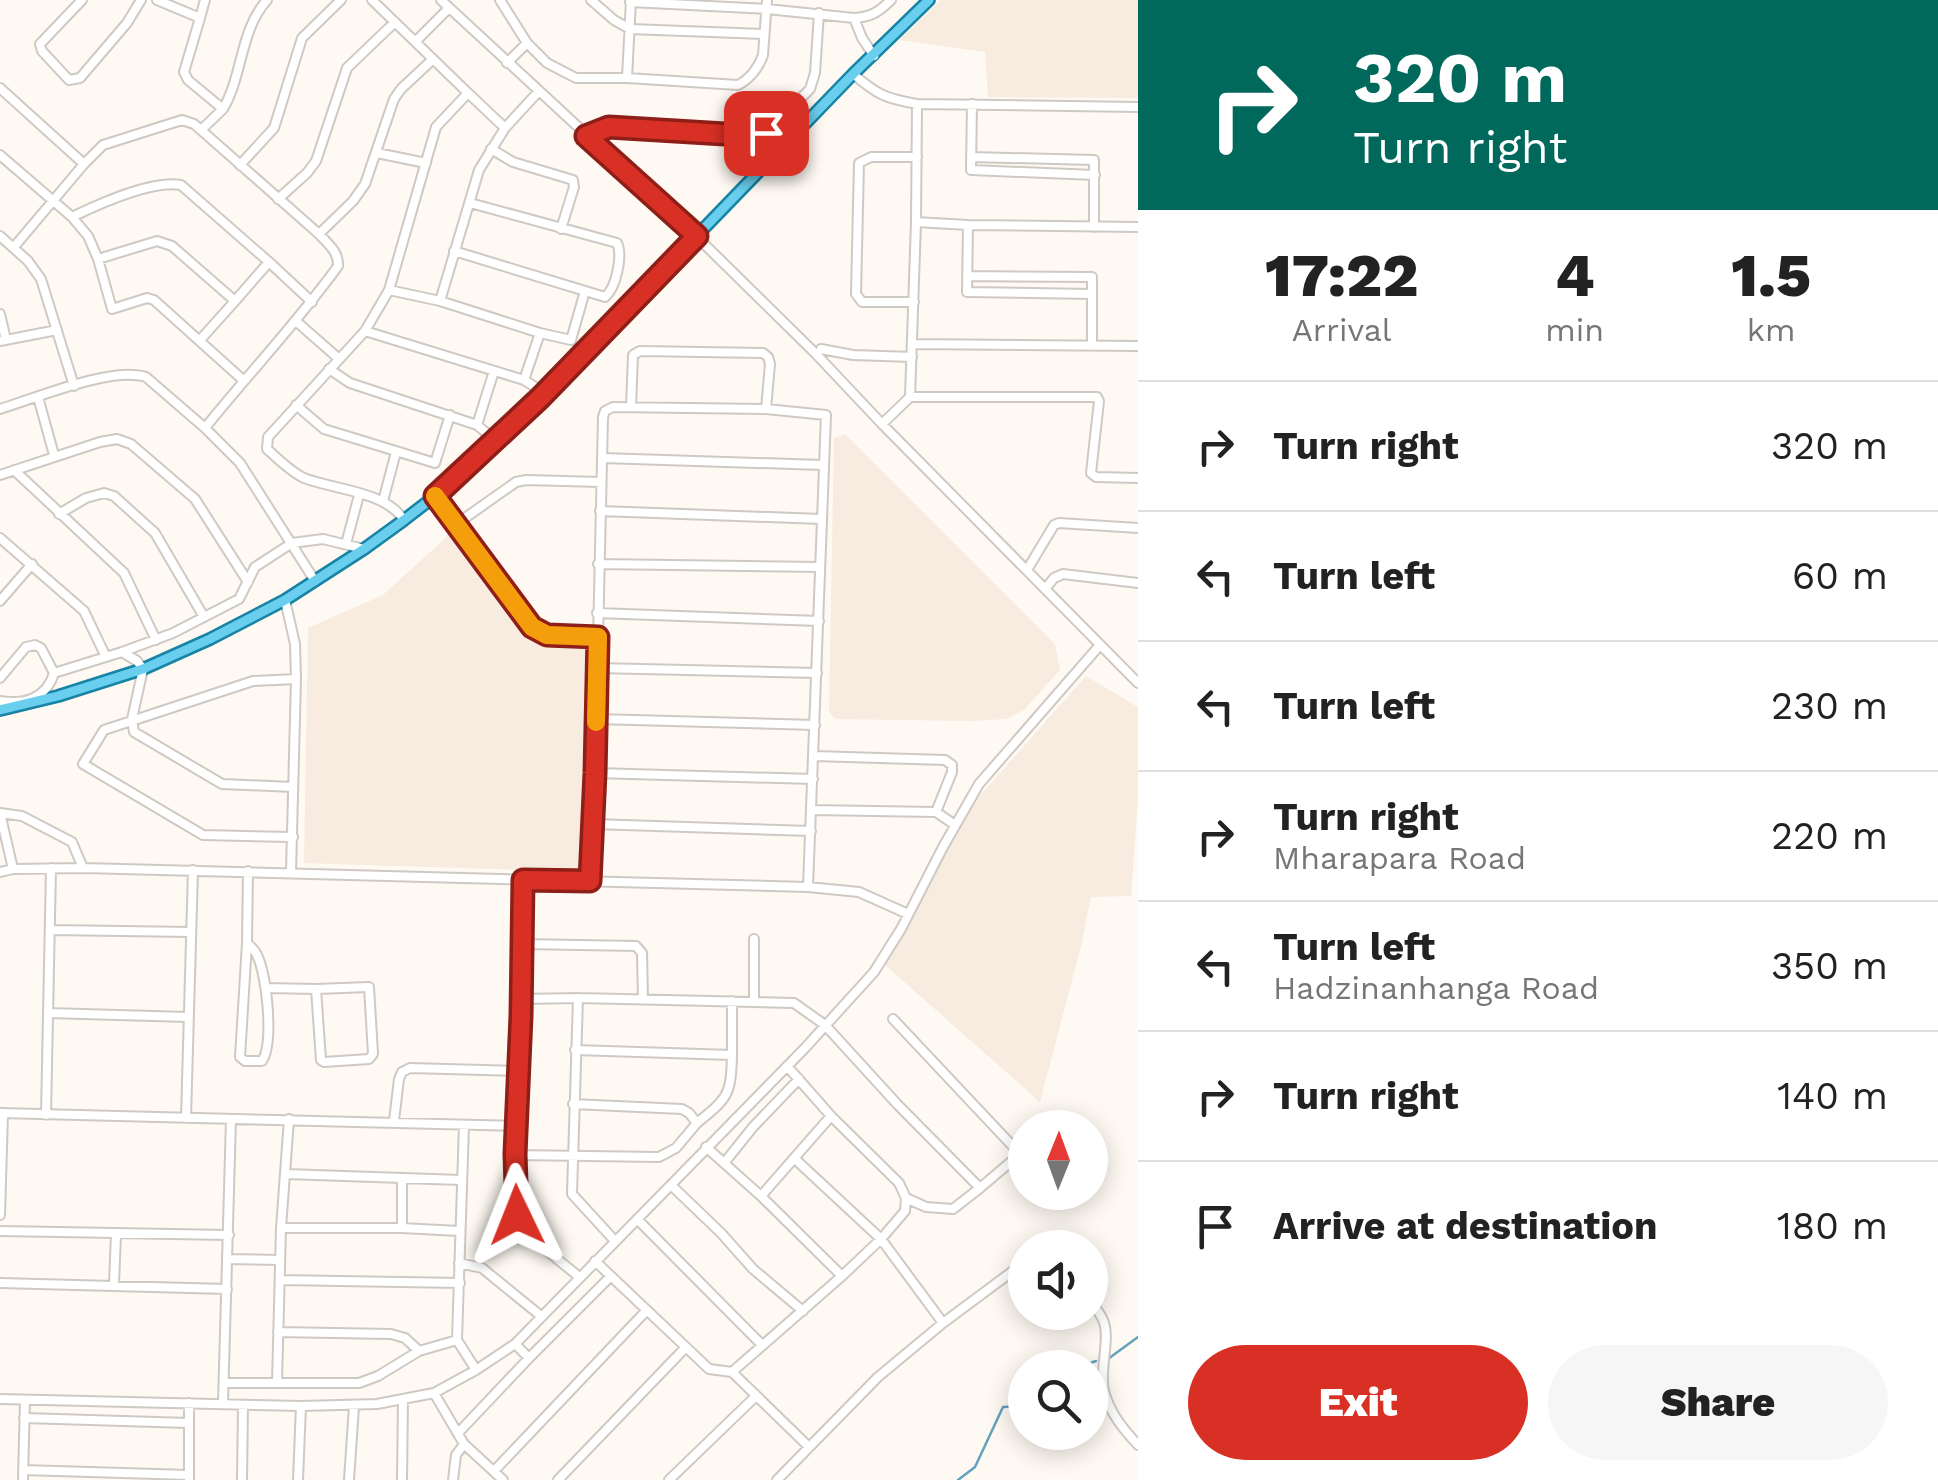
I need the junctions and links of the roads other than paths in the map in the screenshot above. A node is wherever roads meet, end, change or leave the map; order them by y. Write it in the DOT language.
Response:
graph roads {
  1 [pos="82,0"];
  2 [pos="140,0"];
  3 [pos="157,0"];
  4 [pos="206,0"];
  5 [pos="267,0"];
  6 [pos="341,0"];
  7 [pos="372,0"];
  8 [pos="441,0"];
  9 [pos="500,0"];
  10 [pos="592,0"];
  11 [pos="892,0"];
  12 [pos="929,0"];
  13 [pos="630,1"];
  14 [pos="767,5"];
  15 [pos="450,8"];
  16 [pos="819,14"];
  17 [pos="200,18"];
  18 [pos="854,18"];
  19 [pos="395,22"];
  20 [pos="630,29"];
  21 [pos="764,34"];
  22 [pos="416,42"];
  23 [pos="527,43"];
  24 [pos="874,56"];
  25 [pos="432,60"];
  26 [pos="508,63"];
  27 [pos="853,74"];
  28 [pos="627,78"];
  29 [pos="0,88"];
  30 [pos="539,90"];
  31 [pos="468,93"];
  32 [pos="916,104"];
  33 [pos="972,104"];
  34 [pos="1138,107"];
  35 [pos="223,109"];
  36 [pos="505,128"];
  37 [pos="202,130"];
  38 [pos="586,136"];
  39 [pos="491,148"];
  40 [pos="376,153"];
  41 [pos="0,155"];
  42 [pos="917,156"];
  43 [pos="971,157"];
  44 [pos="426,163"];
  45 [pos="84,164"];
  46 [pos="240,165"];
  47 [pos="1095,176"];
  48 [pos="278,199"];
  49 [pos="53,202"];
  50 [pos="470,203"];
  51 [pos="72,217"];
  52 [pos="916,222"];
  53 [pos="968,225"];
  54 [pos="1094,227"];
  55 [pos="1138,227"];
  56 [pos="561,229"];
  57 [pos="320,234"];
  58 [pos="0,236"];
  59 [pos="697,236"];
  60 [pos="14,248"];
  61 [pos="454,252"];
  62 [pos="98,259"];
  63 [pos="269,262"];
  64 [pos="968,276"];
  65 [pos="389,290"];
  66 [pos="585,291"];
  67 [pos="1092,294"];
  68 [pos="234,301"];
  69 [pos="440,301"];
  70 [pos="312,302"];
  71 [pos="914,302"];
  72 [pos="0,314"];
  73 [pos="296,322"];
  74 [pos="57,330"];
  75 [pos="365,331"];
  76 [pos="540,333"];
  77 [pos="3,340"];
  78 [pos="200,340"];
  79 [pos="913,344"];
  80 [pos="1092,346"];
  81 [pos="1138,346"];
  82 [pos="821,349"];
  83 [pos="912,357"];
  84 [pos="338,358"];
  85 [pos="329,369"];
  86 [pos="494,371"];
  87 [pos="243,380"];
  88 [pos="524,380"];
  89 [pos="74,386"];
  90 [pos="545,393"];
  91 [pos="38,397"];
  92 [pos="910,397"];
  93 [pos="296,405"];
  94 [pos="631,407"];
  95 [pos="0,409"];
  96 [pos="766,409"];
  97 [pos="450,415"];
  98 [pos="882,424"];
  99 [pos="477,425"];
  100 [pos="205,428"];
  101 [pos="496,441"];
  102 [pos="396,452"];
  103 [pos="54,455"];
  104 [pos="602,458"];
  105 [pos="823,465"];
  106 [pos="14,470"];
  107 [pos="0,475"];
  108 [pos="1138,478"];
  109 [pos="601,482"];
  110 [pos="359,494"];
  111 [pos="435,496"];
  112 [pos="383,500"];
  113 [pos="600,510"];
  114 [pos="59,514"];
  115 [pos="821,518"];
  116 [pos="404,520"];
  117 [pos="455,526"];
  118 [pos="1138,528"];
  119 [pos="0,538"];
  120 [pos="292,543"];
  121 [pos="346,544"];
  122 [pos="364,550"];
  123 [pos="32,564"];
  124 [pos="598,564"];
  125 [pos="820,567"];
  126 [pos="1027,570"];
  127 [pos="315,581"];
  128 [pos="249,582"];
  129 [pos="1138,583"];
  130 [pos="1045,589"];
  131 [pos="284,600"];
  132 [pos="0,601"];
  133 [pos="598,613"];
  134 [pos="204,618"];
  135 [pos="819,622"];
  136 [pos="598,637"];
  137 [pos="151,642"];
  138 [pos="1100,645"];
  139 [pos="122,652"];
  140 [pos="101,658"];
  141 [pos="140,665"];
  142 [pos="597,668"];
  143 [pos="54,673"];
  144 [pos="817,673"];
  145 [pos="0,678"];
  146 [pos="296,679"];
  147 [pos="100,682"];
  148 [pos="1138,683"];
  149 [pos="0,701"];
  150 [pos="0,710"];
  151 [pos="132,719"];
  152 [pos="596,719"];
  153 [pos="815,726"];
  154 [pos="814,756"];
  155 [pos="595,773"];
  156 [pos="814,778"];
  157 [pos="293,787"];
  158 [pos="812,810"];
  159 [pos="936,812"];
  160 [pos="593,824"];
  161 [pos="954,826"];
  162 [pos="811,831"];
  163 [pos="293,837"];
  164 [pos="52,868"];
  165 [pos="83,868"];
  166 [pos="13,869"];
  167 [pos="194,870"];
  168 [pos="0,872"];
  169 [pos="248,872"];
  170 [pos="292,872"];
  171 [pos="523,880"];
  172 [pos="590,881"];
  173 [pos="808,887"];
  174 [pos="908,914"];
  175 [pos="50,930"];
  176 [pos="192,932"];
  177 [pos="754,939"];
  178 [pos="246,942"];
  179 [pos="522,944"];
  180 [pos="267,988"];
  181 [pos="316,990"];
  182 [pos="522,998"];
  183 [pos="578,998"];
  184 [pos="642,999"];
  185 [pos="732,1001"];
  186 [pos="754,1001"];
  187 [pos="48,1014"];
  188 [pos="188,1017"];
  189 [pos="893,1018"];
  190 [pos="825,1025"];
  191 [pos="575,1050"];
  192 [pos="732,1055"];
  193 [pos="786,1066"];
  194 [pos="518,1071"];
  195 [pos="799,1079"];
  196 [pos="573,1104"];
  197 [pos="2,1113"];
  198 [pos="46,1115"];
  199 [pos="831,1116"];
  200 [pos="186,1118"];
  201 [pos="231,1119"];
  202 [pos="288,1119"];
  203 [pos="394,1122"];
  204 [pos="697,1123"];
  205 [pos="464,1124"];
  206 [pos="516,1126"];
  207 [pos="706,1147"];
  208 [pos="515,1154"];
  209 [pos="572,1156"];
  210 [pos="794,1160"];
  211 [pos="725,1162"];
  212 [pos="1,1167"];
  213 [pos="286,1174"];
  214 [pos="402,1180"];
  215 [pos="461,1180"];
  216 [pos="672,1185"];
  217 [pos="980,1188"];
  218 [pos="761,1196"];
  219 [pos="906,1198"];
  220 [pos="0,1215"];
  221 [pos="637,1220"];
  222 [pos="281,1228"];
  223 [pos="402,1228"];
  224 [pos="0,1231"];
  225 [pos="459,1231"];
  226 [pos="116,1234"];
  227 [pos="229,1236"];
  228 [pos="881,1240"];
  229 [pos="614,1241"];
  230 [pos="228,1260"];
  231 [pos="280,1260"];
  232 [pos="596,1261"];
  233 [pos="459,1263"];
  234 [pos="1008,1274"];
  235 [pos="611,1276"];
  236 [pos="842,1276"];
  237 [pos="579,1277"];
  238 [pos="280,1280"];
  239 [pos="0,1283"];
  240 [pos="460,1283"];
  241 [pos="114,1284"];
  242 [pos="227,1289"];
  243 [pos="647,1310"];
  244 [pos="803,1311"];
  245 [pos="540,1316"];
  246 [pos="943,1322"];
  247 [pos="1105,1330"];
  248 [pos="278,1332"];
  249 [pos="456,1340"];
  250 [pos="515,1344"];
  251 [pos="762,1345"];
  252 [pos="686,1347"];
  253 [pos="420,1351"];
  254 [pos="529,1358"];
  255 [pos="476,1370"];
  256 [pos="732,1372"];
  257 [pos="224,1383"];
  258 [pos="277,1384"];
  259 [pos="434,1393"];
  260 [pos="756,1396"];
  261 [pos="403,1398"];
  262 [pos="0,1399"];
  263 [pos="25,1400"];
  264 [pos="189,1403"];
  265 [pos="223,1403"];
  266 [pos="243,1404"];
  267 [pos="302,1406"];
  268 [pos="354,1406"];
  269 [pos="24,1418"];
  270 [pos="189,1423"];
  271 [pos="459,1432"];
  272 [pos="464,1444"];
  273 [pos="1138,1445"];
  274 [pos="809,1447"];
  275 [pos="494,1471"];
  276 [pos="23,1475"];
  277 [pos="189,1477"];
  278 [pos="242,1480"];
  279 [pos="298,1480"];
  280 [pos="349,1480"];
  281 [pos="402,1480"];
  282 [pos="454,1480"];
  283 [pos="504,1480"];
  284 [pos="558,1480"];
  285 [pos="669,1480"];
  286 [pos="777,1480"];
  1 -- 2 [label="street"];
  3 -- 17 [label="street"];
  4 -- 17 [label="street"];
  5 -- 35 [label="street"];
  6 -- 46 [label="street"];
  7 -- 19 [label="street"];
  8 -- 15 [label="street"];
  9 -- 23 [label="street"];
  10 -- 20 [label="street"];
  11 -- 18 [label="street"];
  12 -- 24 [label="main road"];
  13 -- 14 [label="street"];
  13 -- 20 [label="street"];
  14 -- 16 [label="street"];
  14 -- 21 [label="street"];
  15 -- 22 [label="street"];
  15 -- 26 [label="street"];
  16 -- 18 [label="street"];
  16 -- 38 [label="street"];
  17 -- 35 [label="street"];
  18 -- 24 [label="street"];
  19 -- 22 [label="street"];
  19 -- 48 [label="street"];
  20 -- 21 [label="street"];
  20 -- 28 [label="street"];
  21 -- 28 [label="street"];
  22 -- 25 [label="street"];
  23 -- 26 [label="street"];
  23 -- 28 [label="street"];
  24 -- 27 [label="main road"];
  25 -- 31 [label="street"];
  25 -- 40 [label="street"];
  26 -- 30 [label="street"];
  27 -- 32 [label="street"];
  27 -- 59 [label="main road"];
  29 -- 45 [label="street"];
  30 -- 36 [label="street"];
  30 -- 38 [label="street"];
  31 -- 36 [label="street"];
  31 -- 44 [label="street"];
  32 -- 33 [label="street"];
  32 -- 42 [label="street"];
  33 -- 34 [label="street"];
  33 -- 43 [label="street"];
  35 -- 37 [label="street"];
  36 -- 39 [label="street"];
  37 -- 45 [label="street"];
  37 -- 46 [label="street"];
  38 -- 59 [label="street"];
  39 -- 50 [label="street"];
  39 -- 56 [label="street"];
  40 -- 44 [label="street"];
  40 -- 57 [label="street"];
  41 -- 49 [label="street"];
  42 -- 52 [label="street"];
  42 -- 71 [label="street"];
  43 -- 47 [label="street"];
  43 -- 47 [label="street"];
  44 -- 65 [label="street"];
  45 -- 49 [label="street"];
  46 -- 48 [label="street"];
  47 -- 54 [label="street"];
  48 -- 57 [label="street"];
  49 -- 51 [label="street"];
  49 -- 60 [label="street"];
  50 -- 56 [label="street"];
  50 -- 61 [label="street"];
  51 -- 62 [label="street"];
  51 -- 63 [label="street"];
  52 -- 53 [label="street"];
  52 -- 71 [label="street"];
  53 -- 54 [label="street"];
  53 -- 64 [label="street"];
  54 -- 55 [label="street"];
  56 -- 66 [label="street"];
  57 -- 70 [label="street"];
  58 -- 60 [label="street"];
  59 -- 90 [label="main road"];
  59 -- 98 [label="street"];
  60 -- 74 [label="street"];
  61 -- 66 [label="street"];
  61 -- 69 [label="street"];
  62 -- 68 [label="street"];
  62 -- 78 [label="street"];
  63 -- 68 [label="street"];
  63 -- 70 [label="street"];
  64 -- 67 [label="street"];
  64 -- 67 [label="street"];
  65 -- 69 [label="street"];
  65 -- 75 [label="street"];
  66 -- 76 [label="street"];
  67 -- 80 [label="street"];
  68 -- 78 [label="street"];
  69 -- 76 [label="street"];
  70 -- 73 [label="street"];
  71 -- 79 [label="street"];
  72 -- 77 [label="street"];
  73 -- 84 [label="street"];
  73 -- 87 [label="street"];
  74 -- 77 [label="street"];
  74 -- 89 [label="street"];
  75 -- 84 [label="street"];
  75 -- 86 [label="street"];
  76 -- 88 [label="street"];
  78 -- 87 [label="street"];
  79 -- 80 [label="street"];
  79 -- 83 [label="street"];
  80 -- 81 [label="street"];
  82 -- 83 [label="street"];
  83 -- 92 [label="street"];
  84 -- 85 [label="street"];
  85 -- 93 [label="street"];
  85 -- 97 [label="street"];
  86 -- 88 [label="street"];
  86 -- 99 [label="street"];
  87 -- 100 [label="street"];
  88 -- 90 [label="street"];
  89 -- 91 [label="street"];
  89 -- 100 [label="street"];
  90 -- 101 [label="main road"];
  91 -- 95 [label="street"];
  91 -- 103 [label="street"];
  92 -- 98 [label="street"];
  92 -- 108 [label="street"];
  93 -- 102 [label="street"];
  93 -- 110 [label="street"];
  94 -- 96 [label="street"];
  94 -- 96 [label="street"];
  94 -- 104 [label="street"];
  96 -- 105 [label="street"];
  97 -- 99 [label="street"];
  97 -- 102 [label="street"];
  98 -- 126 [label="street"];
  99 -- 101 [label="street"];
  100 -- 120 [label="street"];
  101 -- 111 [label="main road"];
  102 -- 112 [label="street"];
  103 -- 106 [label="street"];
  103 -- 128 [label="street"];
  104 -- 105 [label="street"];
  104 -- 109 [label="street"];
  105 -- 115 [label="street"];
  106 -- 107 [label="street"];
  106 -- 114 [label="street"];
  109 -- 113 [label="street"];
  109 -- 117 [label="street"];
  110 -- 112 [label="street"];
  110 -- 121 [label="street"];
  111 -- 116 [label="main road"];
  111 -- 117 [label="street"];
  112 -- 116 [label="street"];
  113 -- 115 [label="street"];
  113 -- 124 [label="street"];
  114 -- 134 [label="street"];
  114 -- 137 [label="street"];
  115 -- 125 [label="street"];
  116 -- 122 [label="main road"];
  117 -- 136 [label="street"];
  118 -- 126 [label="street"];
  119 -- 123 [label="street"];
  120 -- 121 [label="street"];
  120 -- 127 [label="street"];
  120 -- 128 [label="street"];
  121 -- 122 [label="street"];
  122 -- 127 [label="main road"];
  123 -- 132 [label="street"];
  123 -- 140 [label="street"];
  124 -- 125 [label="street"];
  124 -- 133 [label="street"];
  125 -- 135 [label="street"];
  126 -- 130 [label="street"];
  127 -- 131 [label="main road"];
  128 -- 134 [label="street"];
  129 -- 130 [label="street"];
  130 -- 138 [label="street"];
  131 -- 141 [label="main road"];
  131 -- 146 [label="street"];
  133 -- 135 [label="street"];
  133 -- 136 [label="street"];
  134 -- 137 [label="street"];
  135 -- 144 [label="street"];
  136 -- 142 [label="street"];
  137 -- 139 [label="street"];
  137 -- 141 [label="street"];
  138 -- 148 [label="street"];
  138 -- 161 [label="street"];
  139 -- 140 [label="street"];
  139 -- 141 [label="street"];
  140 -- 143 [label="street"];
  140 -- 147 [label="street"];
  141 -- 147 [label="main road"];
  141 -- 151 [label="street"];
  142 -- 144 [label="street"];
  142 -- 152 [label="street"];
  143 -- 145 [label="street"];
  143 -- 149 [label="street"];
  144 -- 153 [label="street"];
  146 -- 151 [label="street"];
  146 -- 157 [label="street"];
  147 -- 150 [label="main road"];
  151 -- 157 [label="street"];
  151 -- 163 [label="street"];
  152 -- 153 [label="street"];
  152 -- 155 [label="street"];
  153 -- 154 [label="street"];
  154 -- 156 [label="street"];
  154 -- 159 [label="street"];
  155 -- 156 [label="street"];
  155 -- 160 [label="street"];
  156 -- 158 [label="street"];
  157 -- 163 [label="street"];
  158 -- 159 [label="street"];
  158 -- 162 [label="street"];
  159 -- 161 [label="street"];
  160 -- 162 [label="street"];
  160 -- 172 [label="street"];
  161 -- 174 [label="street"];
  162 -- 173 [label="street"];
  163 -- 170 [label="street"];
  164 -- 165 [label="street"];
  164 -- 166 [label="street"];
  164 -- 175 [label="street"];
  165 -- 166 [label="street"];
  165 -- 167 [label="street"];
  166 -- 168 [label="street"];
  167 -- 169 [label="street"];
  167 -- 176 [label="street"];
  169 -- 170 [label="street"];
  169 -- 178 [label="street"];
  170 -- 171 [label="street"];
  171 -- 172 [label="street"];
  171 -- 179 [label="street"];
  172 -- 173 [label="street"];
  173 -- 174 [label="street"];
  174 -- 190 [label="street"];
  175 -- 176 [label="street"];
  175 -- 187 [label="street"];
  176 -- 188 [label="street"];
  177 -- 186 [label="street"];
  178 -- 180 [label="street"];
  178 -- 180 [label="street"];
  179 -- 182 [label="street"];
  179 -- 184 [label="street"];
  180 -- 181 [label="street"];
  181 -- 181 [label="street"];
  182 -- 183 [label="street"];
  182 -- 194 [label="street"];
  183 -- 184 [label="street"];
  183 -- 191 [label="street"];
  184 -- 185 [label="street"];
  185 -- 186 [label="street"];
  185 -- 192 [label="street"];
  186 -- 190 [label="street"];
  187 -- 188 [label="street"];
  187 -- 198 [label="street"];
  188 -- 200 [label="street"];
  189 -- 217 [label="street"];
  190 -- 193 [label="street"];
  190 -- 217 [label="street"];
  191 -- 192 [label="street"];
  191 -- 196 [label="street"];
  192 -- 204 [label="street"];
  193 -- 195 [label="street"];
  193 -- 207 [label="street"];
  194 -- 203 [label="street"];
  194 -- 206 [label="street"];
  195 -- 199 [label="street"];
  195 -- 211 [label="street"];
  196 -- 204 [label="street"];
  196 -- 209 [label="street"];
  197 -- 198 [label="street"];
  197 -- 212 [label="street"];
  198 -- 200 [label="street"];
  199 -- 210 [label="street"];
  199 -- 219 [label="street"];
  200 -- 201 [label="street"];
  201 -- 202 [label="street"];
  201 -- 227 [label="street"];
  202 -- 203 [label="street"];
  202 -- 213 [label="street"];
  203 -- 205 [label="street"];
  204 -- 209 [label="street"];
  205 -- 206 [label="street"];
  205 -- 215 [label="street"];
  206 -- 208 [label="street"];
  207 -- 211 [label="street"];
  207 -- 216 [label="street"];
  208 -- 209 [label="street"];
  208 -- 237 [label="street"];
  209 -- 229 [label="street"];
  210 -- 218 [label="street"];
  210 -- 228 [label="street"];
  211 -- 218 [label="street"];
  212 -- 220 [label="street"];
  213 -- 214 [label="street"];
  213 -- 222 [label="street"];
  214 -- 215 [label="street"];
  214 -- 223 [label="street"];
  215 -- 225 [label="street"];
  216 -- 221 [label="street"];
  216 -- 244 [label="street"];
  217 -- 219 [label="street"];
  218 -- 236 [label="street"];
  219 -- 228 [label="street"];
  221 -- 229 [label="street"];
  221 -- 251 [label="street"];
  222 -- 223 [label="street"];
  222 -- 231 [label="street"];
  223 -- 225 [label="street"];
  224 -- 226 [label="street"];
  225 -- 233 [label="street"];
  226 -- 227 [label="street"];
  226 -- 241 [label="street"];
  227 -- 230 [label="street"];
  228 -- 236 [label="street"];
  228 -- 246 [label="street"];
  229 -- 232 [label="street"];
  230 -- 231 [label="street"];
  230 -- 242 [label="street"];
  231 -- 238 [label="street"];
  232 -- 235 [label="street"];
  232 -- 237 [label="street"];
  233 -- 240 [label="street"];
  233 -- 245 [label="street"];
  234 -- 246 [label="street"];
  235 -- 243 [label="street"];
  235 -- 254 [label="street"];
  236 -- 244 [label="street"];
  237 -- 245 [label="street"];
  238 -- 240 [label="street"];
  238 -- 248 [label="street"];
  239 -- 241 [label="street"];
  240 -- 249 [label="street"];
  241 -- 242 [label="street"];
  242 -- 257 [label="street"];
  243 -- 252 [label="street"];
  243 -- 275 [label="street"];
  244 -- 251 [label="street"];
  245 -- 250 [label="street"];
  246 -- 274 [label="street"];
  247 -- 273 [label="street"];
  248 -- 253 [label="street"];
  248 -- 258 [label="street"];
  249 -- 253 [label="street"];
  249 -- 255 [label="street"];
  250 -- 254 [label="street"];
  250 -- 255 [label="street"];
  251 -- 256 [label="street"];
  252 -- 256 [label="street"];
  252 -- 284 [label="street"];
  253 -- 258 [label="street"];
  254 -- 271 [label="street"];
  255 -- 259 [label="street"];
  256 -- 260 [label="street"];
  257 -- 258 [label="street"];
  257 -- 265 [label="street"];
  259 -- 261 [label="street"];
  259 -- 271 [label="street"];
  260 -- 274 [label="street"];
  260 -- 285 [label="street"];
  261 -- 268 [label="street"];
  261 -- 281 [label="street"];
  262 -- 263 [label="street"];
  263 -- 264 [label="street"];
  263 -- 269 [label="street"];
  264 -- 265 [label="street"];
  264 -- 270 [label="street"];
  265 -- 266 [label="street"];
  266 -- 267 [label="street"];
  266 -- 278 [label="street"];
  267 -- 268 [label="street"];
  267 -- 279 [label="street"];
  268 -- 280 [label="street"];
  269 -- 270 [label="street"];
  269 -- 276 [label="street"];
  270 -- 277 [label="street"];
  271 -- 272 [label="street"];
  272 -- 275 [label="street"];
  272 -- 282 [label="street"];
  274 -- 286 [label="street"];
  275 -- 283 [label="street"];
  276 -- 277 [label="street"];
}
